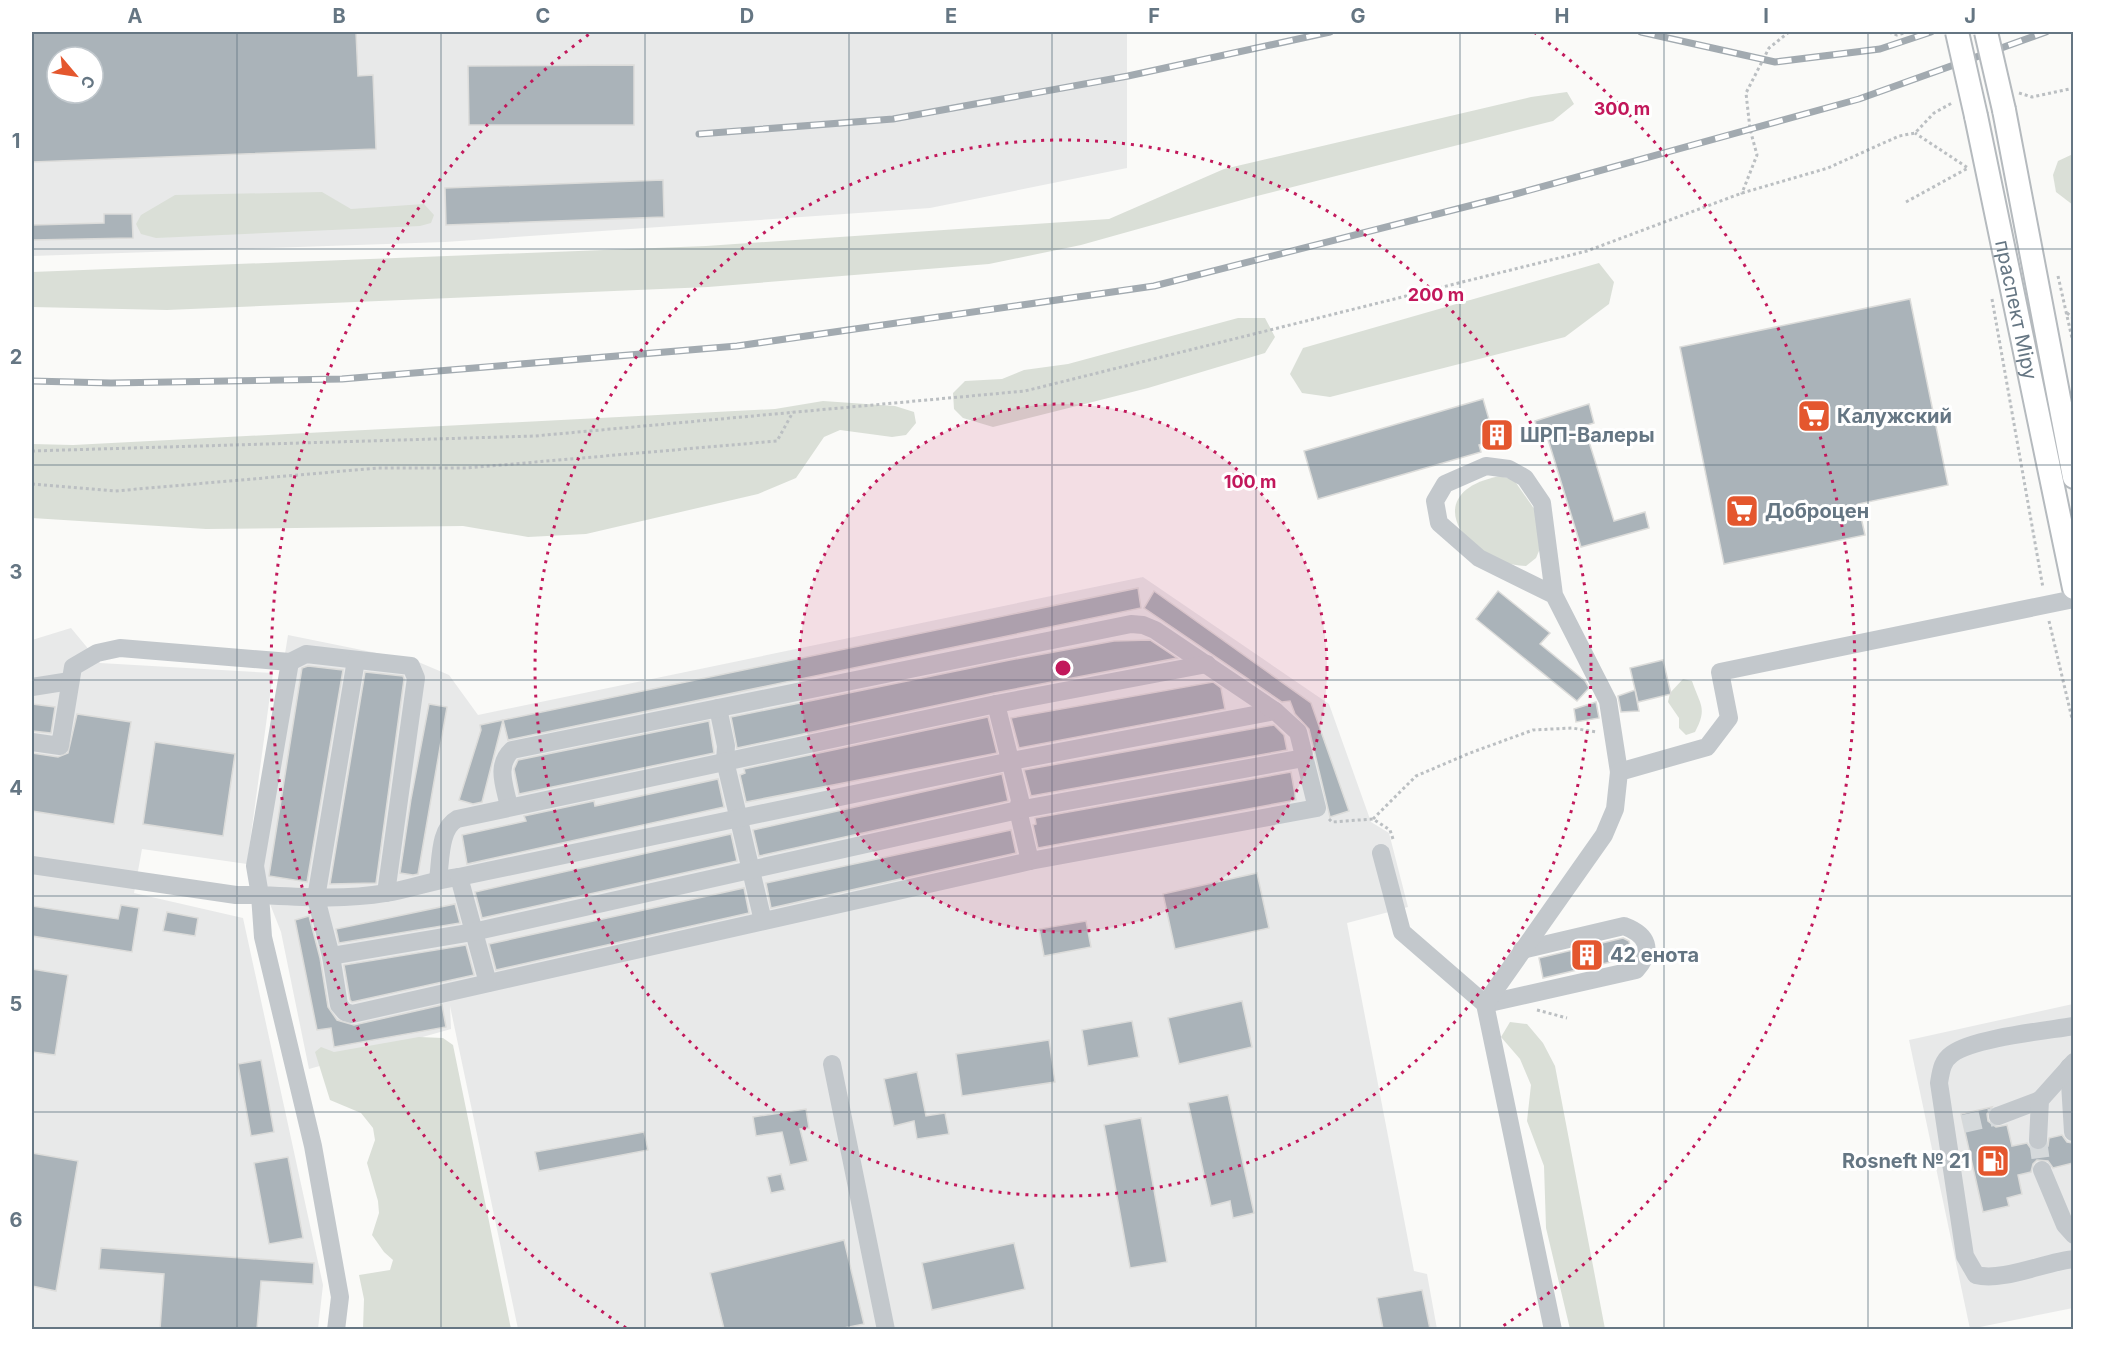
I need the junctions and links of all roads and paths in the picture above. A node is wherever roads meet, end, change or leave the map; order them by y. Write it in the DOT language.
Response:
graph roads {
  1 [pos="1789,32"];
  2 [pos="1889,32"];
  3 [pos="1908,32"];
  4 [pos="1957,32"];
  5 [pos="1986,32"];
  6 [pos="2073,88"];
  7 [pos="2010,101"];
  8 [pos="1954,102"];
  9 [pos="1915,134"];
  10 [pos="1967,158"];
  11 [pos="1968,168"];
  12 [pos="1970,179"];
  13 [pos="1742,193"];
  14 [pos="1906,202"];
  15 [pos="1991,297"];
  16 [pos="2066,312"];
  17 [pos="2073,319"];
  18 [pos="793,412"];
  19 [pos="32,450"];
  20 [pos="2073,477"];
  21 [pos="32,484"];
  22 [pos="2073,588"];
  23 [pos="1554,595"];
  24 [pos="2073,599"];
  25 [pos="2047,606"];
  26 [pos="356,660"];
  27 [pos="290,662"];
  28 [pos="1207,664"];
  29 [pos="70,681"];
  30 [pos="32,687"];
  31 [pos="996,704"];
  32 [pos="718,708"];
  33 [pos="1275,711"];
  34 [pos="2073,727"];
  35 [pos="1613,735"];
  36 [pos="32,742"];
  37 [pos="1304,758"];
  38 [pos="726,761"];
  39 [pos="1011,761"];
  40 [pos="1619,772"];
  41 [pos="509,807"];
  42 [pos="1018,810"];
  43 [pos="738,818"];
  44 [pos="1372,819"];
  45 [pos="1381,854"];
  46 [pos="1030,861"];
  47 [pos="32,865"];
  48 [pos="751,868"];
  49 [pos="459,878"];
  50 [pos="438,879"];
  51 [pos="386,893"];
  52 [pos="260,894"];
  53 [pos="316,898"];
  54 [pos="763,921"];
  55 [pos="473,932"];
  56 [pos="1522,950"];
  57 [pos="331,956"];
  58 [pos="488,983"];
  59 [pos="1485,1004"];
  60 [pos="2073,1026"];
  61 [pos="832,1064"];
  62 [pos="2071,1064"];
  63 [pos="2040,1100"];
  64 [pos="1998,1116"];
  65 [pos="2073,1132"];
  66 [pos="2038,1140"];
  67 [pos="2042,1170"];
  68 [pos="2073,1235"];
  69 [pos="2073,1259"];
  70 [pos="336,1329"];
  71 [pos="886,1329"];
  72 [pos="1553,1329"];
  1 -- 13 [label="path"];
  2 -- 3 [label="path"];
  4 -- 22 [label="main road, праспект Міру, bridge"];
  5 -- 7 [label="main road, праспект Міру, bridge"];
  6 -- 7 [label="path"];
  7 -- 20 [label="main road, праспект Міру"];
  8 -- 9 [label="path"];
  9 -- 11 [label="path"];
  9 -- 13 [label="path"];
  10 -- 11 [label="path"];
  11 -- 12 [label="path"];
  11 -- 14 [label="path"];
  13 -- 18 [label="path"];
  15 -- 25 [label="path"];
  16 -- 17 [label="path"];
  18 -- 19 [label="path"];
  18 -- 21 [label="path"];
  23 -- 23 [label="street"];
  23 -- 35 [label="street"];
  24 -- 25 [label="street"];
  25 -- 34 [label="path"];
  25 -- 40 [label="street"];
  26 -- 27 [label="street"];
  26 -- 51 [label="street"];
  26 -- 53 [label="street"];
  27 -- 29 [label="street"];
  27 -- 52 [label="street"];
  28 -- 31 [label="street"];
  28 -- 32 [label="street"];
  28 -- 33 [label="street"];
  29 -- 30 [label="street"];
  29 -- 36 [label="street"];
  31 -- 38 [label="street"];
  31 -- 39 [label="street"];
  32 -- 38 [label="street"];
  32 -- 41 [label="street"];
  33 -- 37 [label="street"];
  33 -- 39 [label="street"];
  35 -- 40 [label="street"];
  35 -- 44 [label="path"];
  37 -- 42 [label="street"];
  37 -- 46 [label="street"];
  38 -- 41 [label="street"];
  38 -- 43 [label="street"];
  39 -- 42 [label="street"];
  39 -- 43 [label="street"];
  40 -- 56 [label="street"];
  41 -- 50 [label="street"];
  42 -- 46 [label="street"];
  42 -- 48 [label="street"];
  43 -- 48 [label="street"];
  43 -- 49 [label="street"];
  45 -- 59 [label="street"];
  46 -- 54 [label="street"];
  47 -- 52 [label="street"];
  48 -- 54 [label="street"];
  48 -- 55 [label="street"];
  49 -- 50 [label="street"];
  49 -- 55 [label="street"];
  50 -- 51 [label="street"];
  51 -- 53 [label="street"];
  52 -- 53 [label="street"];
  52 -- 70 [label="street"];
  53 -- 57 [label="street"];
  54 -- 58 [label="street"];
  55 -- 57 [label="street"];
  55 -- 58 [label="street"];
  56 -- 59 [label="street"];
  56 -- 59 [label="street"];
  57 -- 58 [label="street"];
  59 -- 72 [label="street"];
  60 -- 69 [label="street"];
  61 -- 71 [label="street"];
  62 -- 63 [label="street"];
  62 -- 65 [label="street"];
  63 -- 64 [label="street"];
  63 -- 66 [label="street"];
  67 -- 68 [label="street"];
}
